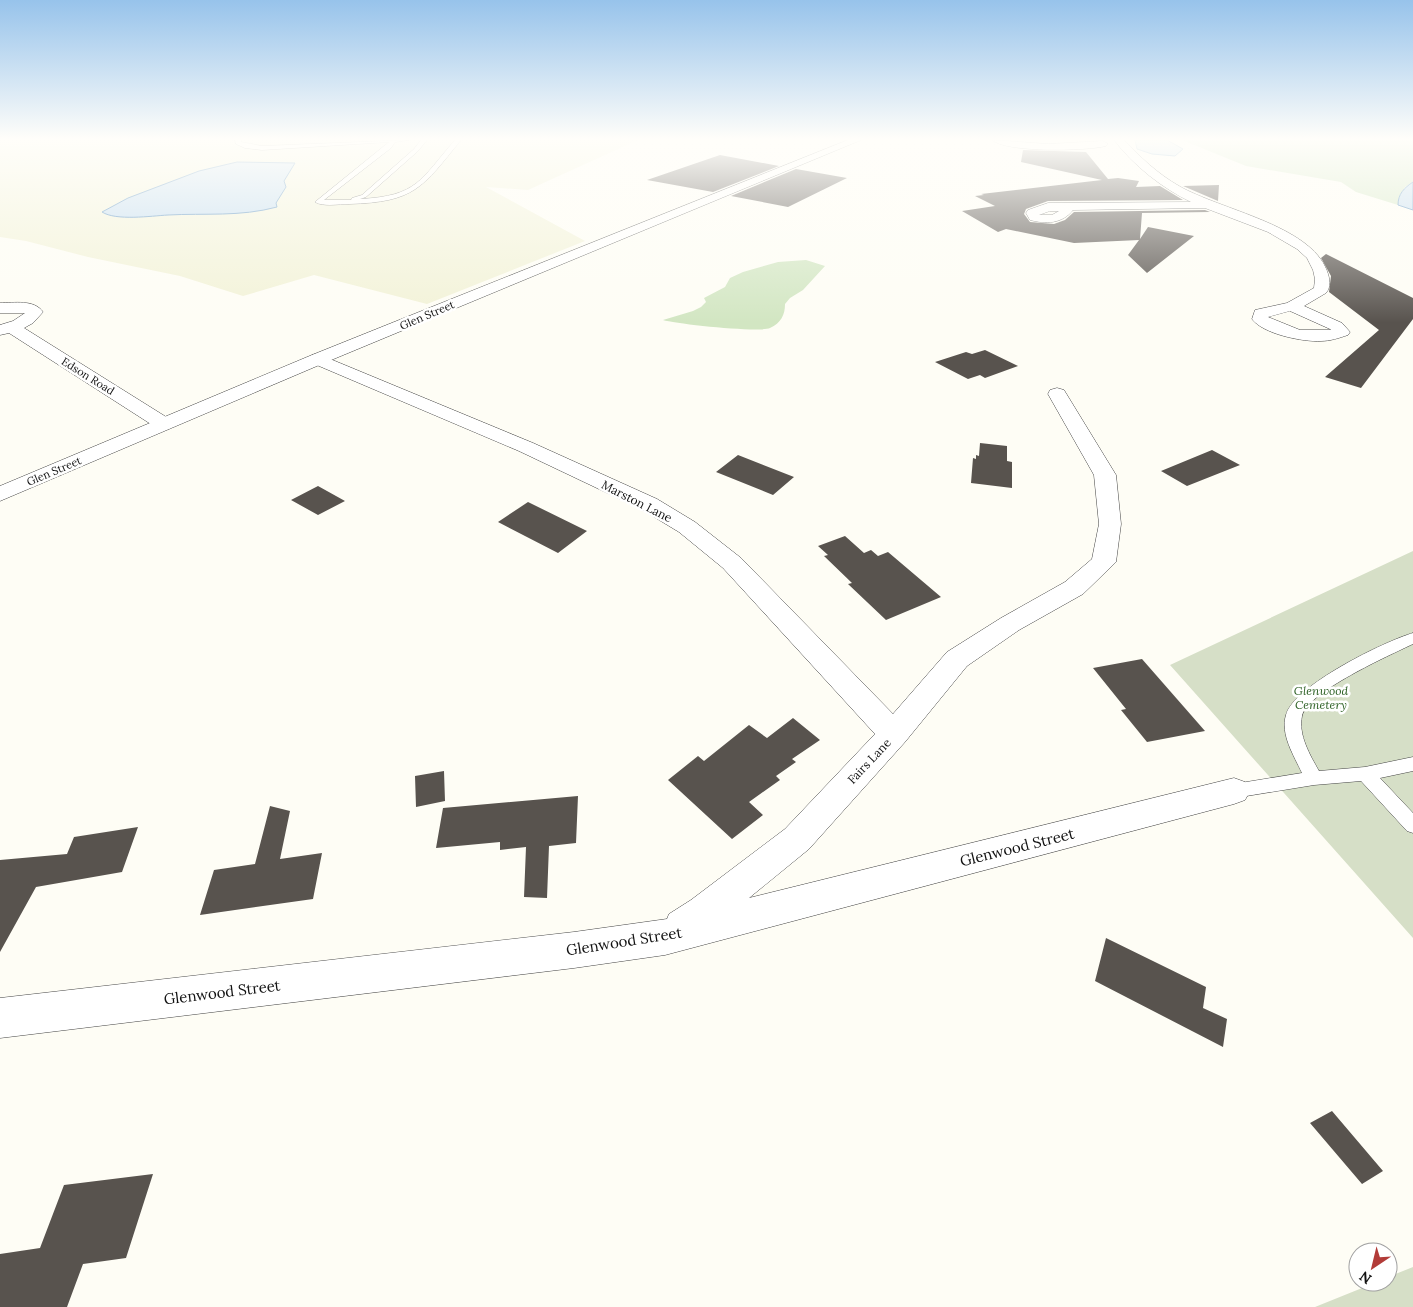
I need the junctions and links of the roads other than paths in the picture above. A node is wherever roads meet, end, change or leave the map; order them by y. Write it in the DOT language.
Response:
graph roads {
  1 [pos="319,201"];
  2 [pos="348,201"];
  3 [pos="357,201"];
  4 [pos="706,201"];
  5 [pos="1199,201"];
  6 [pos="345,202"];
  7 [pos="1206,205"];
  8 [pos="1062,207"];
  9 [pos="1292,306"];
  10 [pos="0,308"];
  11 [pos="6,329"];
  12 [pos="318,359"];
  13 [pos="1057,394"];
  14 [pos="164,424"];
  15 [pos="0,494"];
  16 [pos="1413,638"];
  17 [pos="894,734"];
  18 [pos="1413,764"];
  19 [pos="1364,774"];
  20 [pos="1314,778"];
  21 [pos="1234,791"];
  22 [pos="1413,825"];
  23 [pos="665,937"];
  24 [pos="0,1018"];
  1 -- 6 [label="lane"];
  2 -- 6 [label="lane"];
  3 -- 6 [label="lane"];
  4 -- 12 [label="street, Glen Street"];
  5 -- 7 [label="street"];
  7 -- 8 [label="street"];
  7 -- 9 [label="street"];
  10 -- 11 [label="street, Edson Road"];
  11 -- 14 [label="street, Edson Road"];
  12 -- 14 [label="street, Glen Street"];
  12 -- 17 [label="street, Marston Lane"];
  13 -- 17 [label="street, Fairs Lane"];
  14 -- 15 [label="street, Glen Street"];
  16 -- 20 [label="lane"];
  17 -- 23 [label="street, Fairs Lane"];
  18 -- 19 [label="lane"];
  19 -- 20 [label="lane"];
  19 -- 22 [label="lane"];
  20 -- 21 [label="lane"];
  21 -- 23 [label="street, Glenwood Street"];
  23 -- 24 [label="street, Glenwood Street"];
}
